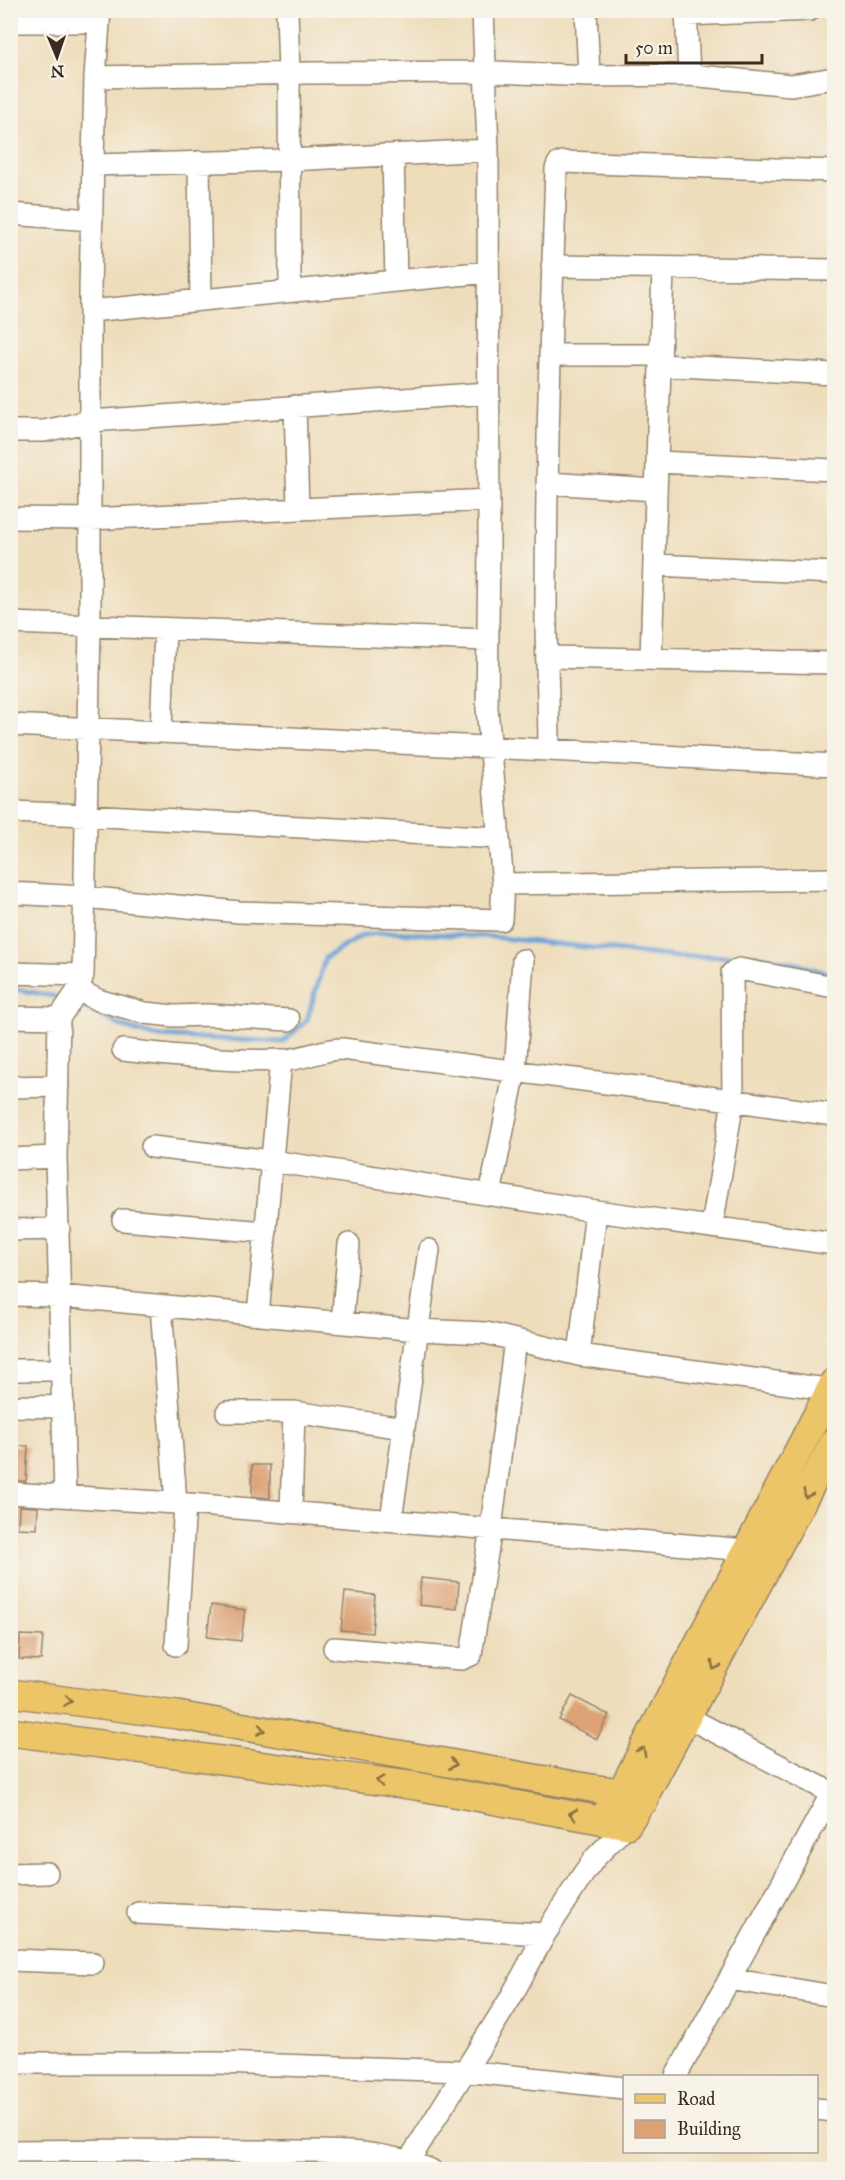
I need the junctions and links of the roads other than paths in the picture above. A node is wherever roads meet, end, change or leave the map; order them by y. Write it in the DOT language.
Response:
graph roads {
  1 [pos="287,10"];
  2 [pos="483,10"];
  3 [pos="586,10"];
  4 [pos="810,10"];
  5 [pos="686,13"];
  6 [pos="100,16"];
  7 [pos="10,22"];
  8 [pos="486,72"];
  9 [pos="289,73"];
  10 [pos="689,75"];
  11 [pos="589,76"];
  12 [pos="95,77"];
  13 [pos="834,78"];
  14 [pos="488,150"];
  15 [pos="393,155"];
  16 [pos="289,160"];
  17 [pos="199,162"];
  18 [pos="93,165"];
  19 [pos="834,171"];
  20 [pos="10,214"];
  21 [pos="92,220"];
  22 [pos="552,266"];
  23 [pos="663,268"];
  24 [pos="834,270"];
  25 [pos="488,272"];
  26 [pos="396,281"];
  27 [pos="290,291"];
  28 [pos="201,300"];
  29 [pos="90,311"];
  30 [pos="551,355"];
  31 [pos="660,360"];
  32 [pos="834,375"];
  33 [pos="488,393"];
  34 [pos="295,406"];
  35 [pos="91,421"];
  36 [pos="10,431"];
  37 [pos="657,462"];
  38 [pos="834,470"];
  39 [pos="548,483"];
  40 [pos="655,490"];
  41 [pos="489,500"];
  42 [pos="298,509"];
  43 [pos="10,518"];
  44 [pos="91,519"];
  45 [pos="654,565"];
  46 [pos="834,573"];
  47 [pos="10,622"];
  48 [pos="90,627"];
  49 [pos="165,629"];
  50 [pos="488,640"];
  51 [pos="548,657"];
  52 [pos="651,659"];
  53 [pos="834,663"];
  54 [pos="10,725"];
  55 [pos="89,728"];
  56 [pos="161,732"];
  57 [pos="490,748"];
  58 [pos="549,750"];
  59 [pos="834,765"];
  60 [pos="10,812"];
  61 [pos="87,815"];
  62 [pos="499,838"];
  63 [pos="834,879"];
  64 [pos="503,884"];
  65 [pos="10,893"];
  66 [pos="84,897"];
  67 [pos="523,960"];
  68 [pos="10,973"];
  69 [pos="834,987"];
  70 [pos="72,998"];
  71 [pos="10,1017"];
  72 [pos="289,1020"];
  73 [pos="123,1050"];
  74 [pos="281,1060"];
  75 [pos="516,1071"];
  76 [pos="58,1086"];
  77 [pos="10,1087"];
  78 [pos="733,1101"];
  79 [pos="834,1115"];
  80 [pos="152,1146"];
  81 [pos="56,1157"];
  82 [pos="10,1159"];
  83 [pos="272,1161"];
  84 [pos="490,1194"];
  85 [pos="596,1211"];
  86 [pos="123,1220"];
  87 [pos="712,1226"];
  88 [pos="59,1229"];
  89 [pos="10,1230"];
  90 [pos="266,1232"];
  91 [pos="349,1244"];
  92 [pos="834,1244"];
  93 [pos="429,1250"];
  94 [pos="10,1295"];
  95 [pos="61,1296"];
  96 [pos="160,1306"];
  97 [pos="258,1315"];
  98 [pos="342,1323"];
  99 [pos="418,1330"];
  100 [pos="515,1340"];
  101 [pos="579,1354"];
  102 [pos="10,1370"];
  103 [pos="63,1370"];
  104 [pos="833,1387"];
  105 [pos="10,1406"];
  106 [pos="63,1407"];
  107 [pos="227,1412"];
  108 [pos="294,1412"];
  109 [pos="404,1428"];
  110 [pos="834,1442"];
  111 [pos="10,1493"];
  112 [pos="65,1496"];
  113 [pos="180,1503"];
  114 [pos="291,1512"];
  115 [pos="391,1520"];
  116 [pos="491,1528"];
  117 [pos="747,1549"];
  118 [pos="775,1553"];
  119 [pos="176,1645"];
  120 [pos="334,1648"];
  121 [pos="10,1693"];
  122 [pos="687,1717"];
  123 [pos="10,1732"];
  124 [pos="833,1791"];
  125 [pos="624,1809"];
  126 [pos="47,1873"];
  127 [pos="10,1874"];
  128 [pos="138,1913"];
  129 [pos="545,1934"];
  130 [pos="10,1960"];
  131 [pos="93,1963"];
  132 [pos="729,1979"];
  133 [pos="834,1996"];
  134 [pos="10,2063"];
  135 [pos="464,2071"];
  136 [pos="677,2075"];
  137 [pos="623,2088"];
  138 [pos="818,2109"];
  139 [pos="834,2111"];
  140 [pos="10,2151"];
  141 [pos="406,2165"];
  142 [pos="431,2169"];
  1 -- 9 [label="street"];
  2 -- 8 [label="street"];
  3 -- 11 [label="street"];
  4 -- 5 [label="street"];
  5 -- 10 [label="street"];
  6 -- 7 [label="street"];
  6 -- 12 [label="street"];
  8 -- 9 [label="street"];
  8 -- 11 [label="street"];
  8 -- 14 [label="street"];
  9 -- 12 [label="street"];
  9 -- 16 [label="street"];
  10 -- 11 [label="street"];
  10 -- 13 [label="street"];
  12 -- 18 [label="street"];
  14 -- 15 [label="street"];
  14 -- 25 [label="street"];
  15 -- 16 [label="street"];
  15 -- 26 [label="street"];
  16 -- 17 [label="street"];
  16 -- 27 [label="street"];
  17 -- 18 [label="street"];
  17 -- 28 [label="street"];
  18 -- 21 [label="street"];
  19 -- 22 [label="street"];
  20 -- 21 [label="street"];
  21 -- 29 [label="street"];
  22 -- 23 [label="street"];
  22 -- 30 [label="street"];
  23 -- 24 [label="street"];
  23 -- 31 [label="street"];
  25 -- 26 [label="street"];
  25 -- 33 [label="street"];
  26 -- 27 [label="street"];
  27 -- 28 [label="street"];
  28 -- 29 [label="street"];
  29 -- 35 [label="street"];
  30 -- 31 [label="street"];
  30 -- 39 [label="street"];
  31 -- 32 [label="street"];
  31 -- 37 [label="street"];
  33 -- 34 [label="street"];
  33 -- 41 [label="street"];
  34 -- 35 [label="street"];
  34 -- 42 [label="street"];
  35 -- 36 [label="street"];
  35 -- 44 [label="street"];
  37 -- 38 [label="street"];
  37 -- 40 [label="street"];
  39 -- 40 [label="street"];
  39 -- 51 [label="street"];
  40 -- 45 [label="street"];
  41 -- 42 [label="street"];
  41 -- 50 [label="street"];
  42 -- 44 [label="street"];
  43 -- 44 [label="street"];
  44 -- 48 [label="street"];
  45 -- 46 [label="street"];
  45 -- 52 [label="street"];
  47 -- 48 [label="street"];
  48 -- 49 [label="street"];
  48 -- 55 [label="street"];
  49 -- 50 [label="street"];
  49 -- 56 [label="street"];
  50 -- 57 [label="street"];
  51 -- 52 [label="street"];
  51 -- 58 [label="street"];
  52 -- 53 [label="street"];
  54 -- 55 [label="street"];
  55 -- 56 [label="street"];
  55 -- 61 [label="street"];
  56 -- 57 [label="street"];
  57 -- 58 [label="street"];
  57 -- 62 [label="street"];
  58 -- 59 [label="street"];
  60 -- 61 [label="street"];
  61 -- 62 [label="street"];
  61 -- 66 [label="street"];
  62 -- 64 [label="street"];
  63 -- 64 [label="street"];
  64 -- 66 [label="street"];
  65 -- 66 [label="street"];
  66 -- 70 [label="street"];
  67 -- 75 [label="street"];
  68 -- 70 [label="street"];
  69 -- 78 [label="street"];
  70 -- 71 [label="street"];
  70 -- 72 [label="street"];
  70 -- 76 [label="street"];
  73 -- 74 [label="street"];
  74 -- 75 [label="street"];
  74 -- 83 [label="street"];
  75 -- 78 [label="street"];
  75 -- 84 [label="street"];
  76 -- 77 [label="street"];
  76 -- 81 [label="street"];
  78 -- 79 [label="street"];
  78 -- 87 [label="street"];
  80 -- 83 [label="street"];
  81 -- 82 [label="street"];
  81 -- 88 [label="street"];
  83 -- 84 [label="street"];
  83 -- 90 [label="street"];
  84 -- 85 [label="street"];
  85 -- 87 [label="street"];
  85 -- 101 [label="street"];
  86 -- 90 [label="street"];
  87 -- 92 [label="street"];
  88 -- 89 [label="street"];
  88 -- 95 [label="street"];
  90 -- 97 [label="street"];
  91 -- 98 [label="street"];
  93 -- 99 [label="street"];
  94 -- 95 [label="street"];
  95 -- 96 [label="street"];
  95 -- 103 [label="street"];
  96 -- 97 [label="street"];
  96 -- 113 [label="street"];
  97 -- 98 [label="street"];
  98 -- 99 [label="street"];
  99 -- 100 [label="street"];
  99 -- 109 [label="street"];
  100 -- 101 [label="street"];
  100 -- 116 [label="street"];
  101 -- 104 [label="street"];
  102 -- 103 [label="street"];
  103 -- 106 [label="street"];
  104 -- 117 [label="main road"];
  105 -- 106 [label="street"];
  106 -- 112 [label="street"];
  107 -- 108 [label="street"];
  108 -- 109 [label="street"];
  108 -- 114 [label="street"];
  109 -- 115 [label="street"];
  110 -- 118 [label="main road, one-way"];
  111 -- 112 [label="street"];
  112 -- 113 [label="street"];
  113 -- 114 [label="street"];
  113 -- 119 [label="street"];
  114 -- 115 [label="street"];
  115 -- 116 [label="street"];
  116 -- 117 [label="street"];
  116 -- 120 [label="street"];
  117 -- 118 [label="street"];
  125 -- 117 [label="main road, one-way"];
  118 -- 122 [label="main road, one-way"];
  121 -- 125 [label="main road, one-way"];
  122 -- 124 [label="street"];
  122 -- 125 [label="main road"];
  125 -- 123 [label="main road, one-way"];
  124 -- 132 [label="street"];
  125 -- 129 [label="street"];
  126 -- 127 [label="street"];
  128 -- 129 [label="street"];
  129 -- 135 [label="street"];
  130 -- 131 [label="street"];
  132 -- 133 [label="street"];
  132 -- 136 [label="street"];
  134 -- 135 [label="street"];
  135 -- 137 [label="street"];
  135 -- 141 [label="street"];
  138 -- 139 [label="street"];
  140 -- 141 [label="street"];
  141 -- 142 [label="street"];
}
